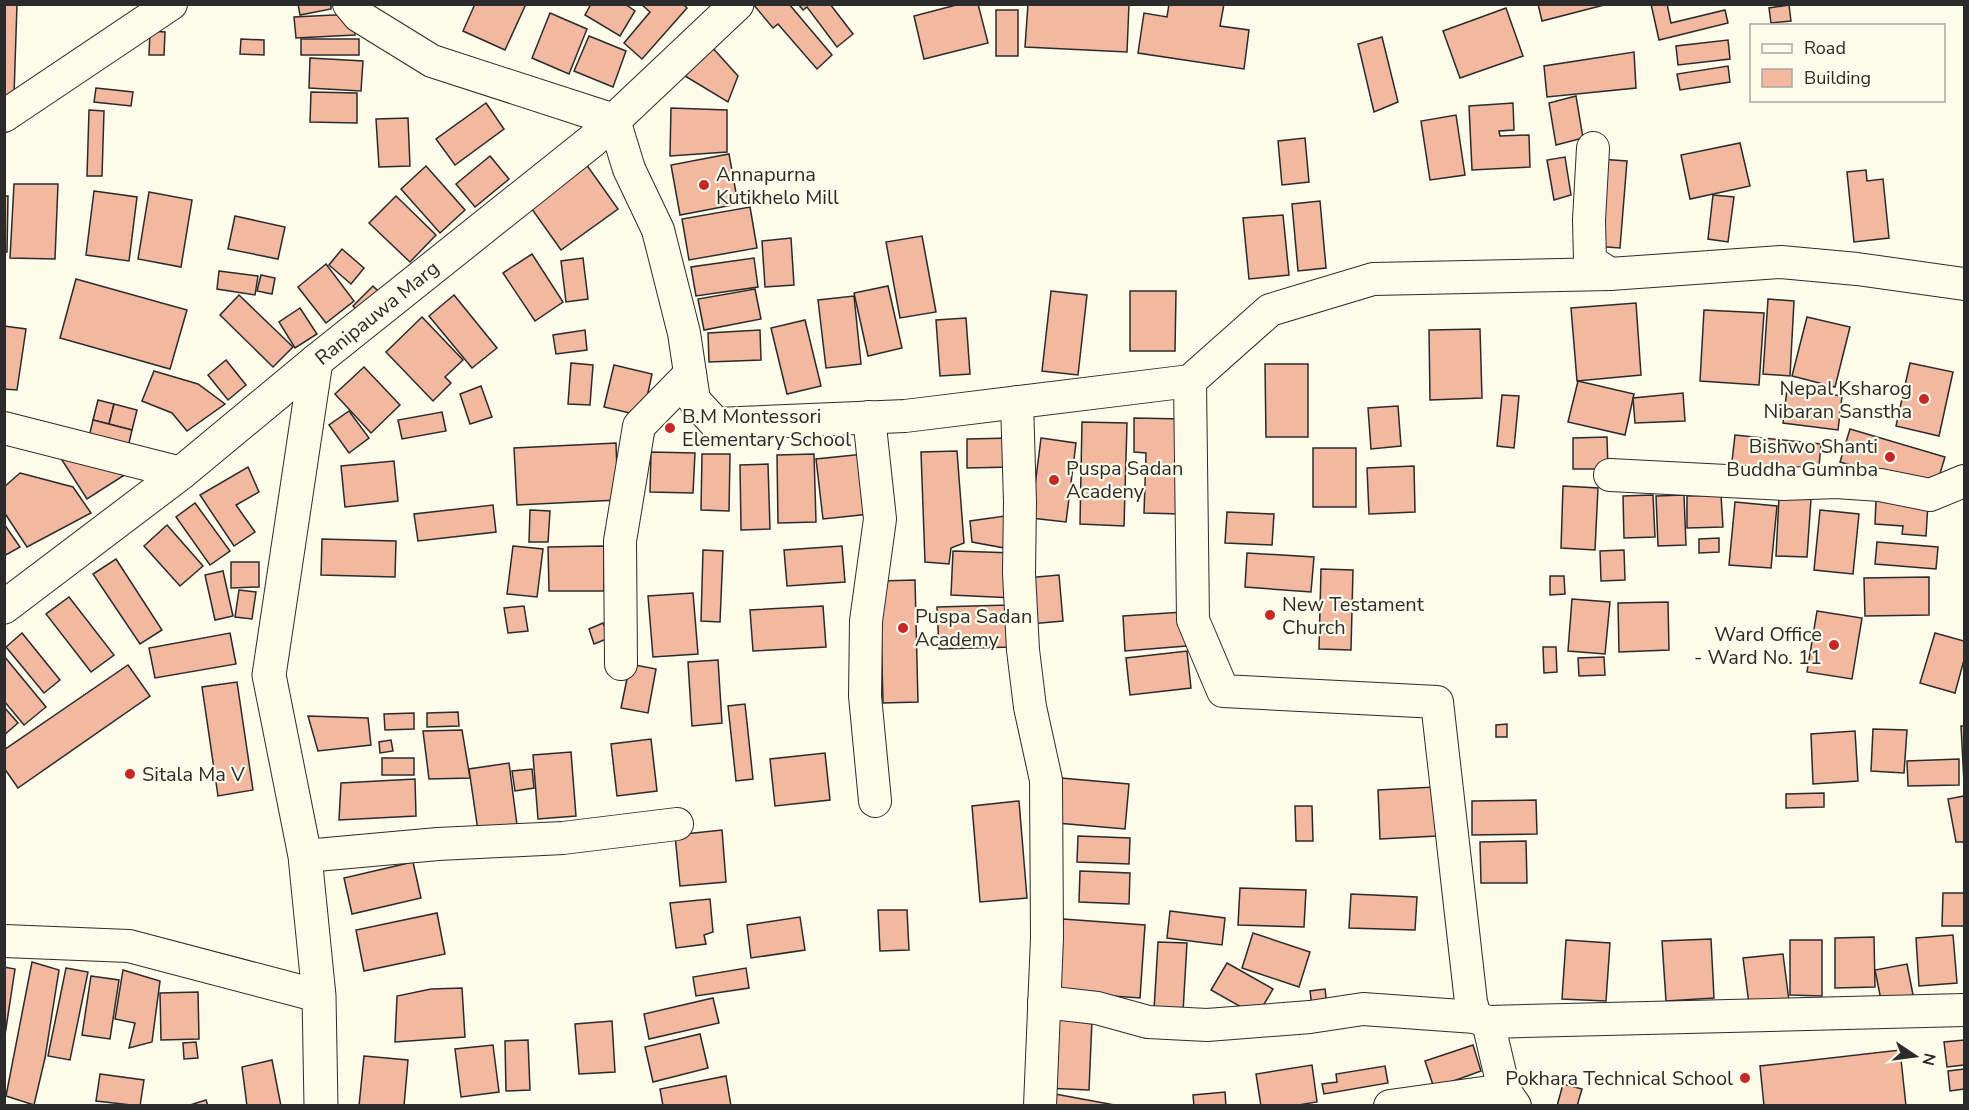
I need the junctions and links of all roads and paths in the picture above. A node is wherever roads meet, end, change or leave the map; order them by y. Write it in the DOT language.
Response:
graph roads {
  1 [pos="171,4"];
  2 [pos="349,4"];
  3 [pos="737,4"];
  4 [pos="4,116"];
  5 [pos="614,120"];
  6 [pos="1593,148"];
  7 [pos="1610,274"];
  8 [pos="1965,284"];
  9 [pos="316,361"];
  10 [pos="690,374"];
  11 [pos="1190,381"];
  12 [pos="1017,402"];
  13 [pos="869,417"];
  14 [pos="4,428"];
  15 [pos="181,473"];
  16 [pos="1610,475"];
  17 [pos="1965,481"];
  18 [pos="4,607"];
  19 [pos="621,664"];
  20 [pos="875,801"];
  21 [pos="677,824"];
  22 [pos="305,856"];
  23 [pos="4,941"];
  24 [pos="319,996"];
  25 [pos="1044,1002"];
  26 [pos="1965,1010"];
  27 [pos="1481,1019"];
  28 [pos="1509,1097"];
  29 [pos="321,1106"];
  30 [pos="1040,1106"];
  31 [pos="1390,1106"];
  1 -- 4 [label="street"];
  2 -- 5 [label="street"];
  3 -- 5 [label="main road, Ranipauwa Marg"];
  5 -- 9 [label="main road, Ranipauwa Marg"];
  5 -- 10 [label="street"];
  6 -- 7 [label="street"];
  7 -- 8 [label="street"];
  7 -- 11 [label="street"];
  9 -- 15 [label="main road, Ranipauwa Marg"];
  9 -- 22 [label="main road"];
  10 -- 13 [label="street"];
  10 -- 19 [label="street"];
  11 -- 12 [label="street"];
  11 -- 27 [label="street"];
  12 -- 13 [label="street"];
  12 -- 25 [label="street"];
  13 -- 20 [label="street"];
  14 -- 15 [label="street"];
  15 -- 18 [label="main road, Ranipauwa Marg"];
  16 -- 17 [label="street"];
  21 -- 22 [label="street"];
  22 -- 24 [label="main road"];
  23 -- 24 [label="street"];
  24 -- 29 [label="main road"];
  25 -- 27 [label="street"];
  25 -- 30 [label="street"];
  26 -- 27 [label="street"];
  27 -- 28 [label="street"];
  28 -- 31 [label="street"];
}
